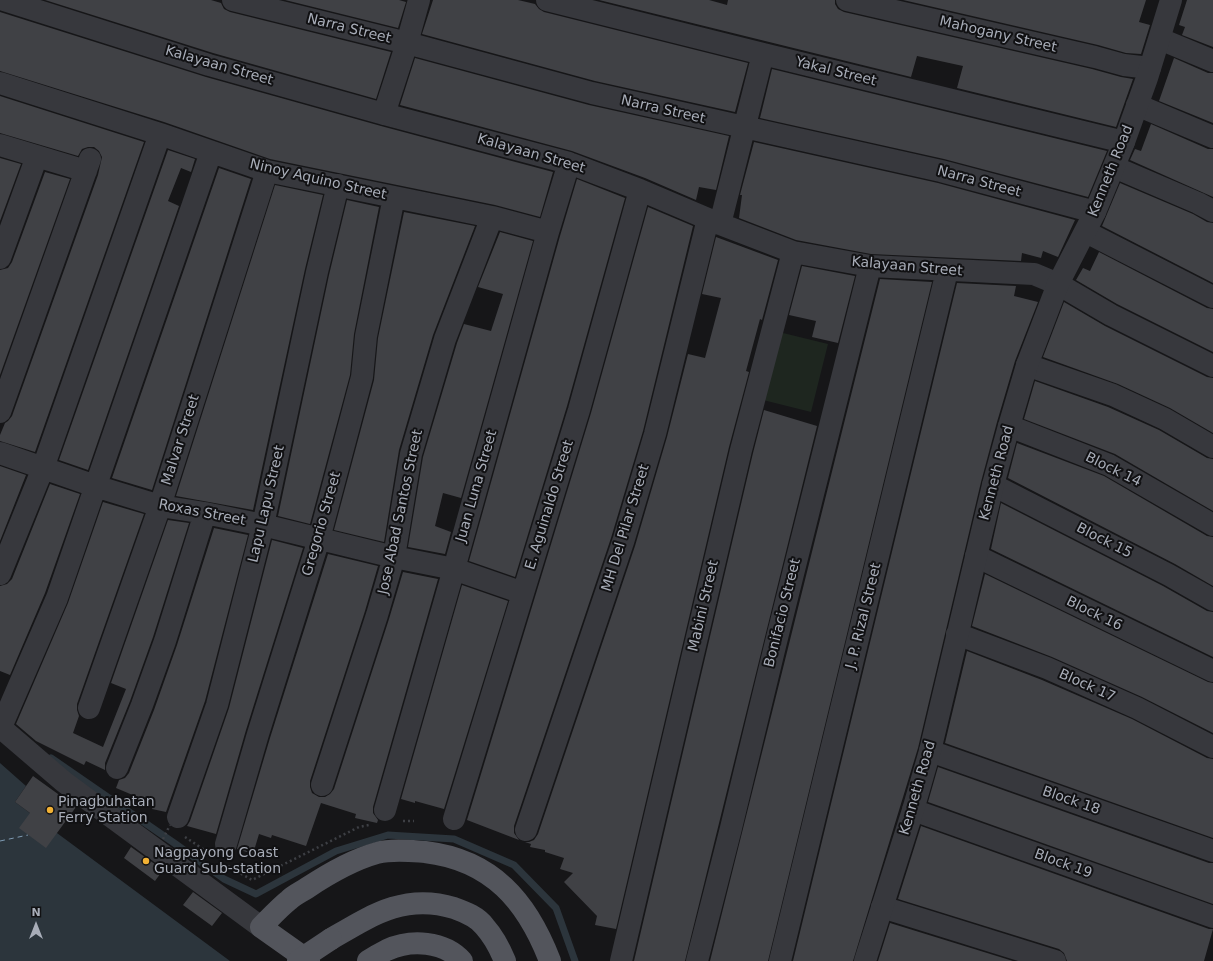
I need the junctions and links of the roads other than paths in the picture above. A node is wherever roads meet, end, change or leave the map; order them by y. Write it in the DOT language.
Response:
graph roads {
  1 [pos="4,0"];
  2 [pos="233,0"];
  3 [pos="418,0"];
  4 [pos="547,0"];
  5 [pos="846,0"];
  6 [pos="1172,0"];
  7 [pos="1160,39"];
  8 [pos="407,43"];
  9 [pos="762,54"];
  10 [pos="1213,61"];
  11 [pos="1150,68"];
  12 [pos="0,83"];
  13 [pos="1138,105"];
  14 [pos="384,114"];
  15 [pos="744,128"];
  16 [pos="160,134"];
  17 [pos="1213,137"];
  18 [pos="1124,142"];
  19 [pos="0,145"];
  20 [pos="211,152"];
  21 [pos="37,156"];
  22 [pos="570,163"];
  23 [pos="1114,167"];
  24 [pos="267,171"];
  25 [pos="338,185"];
  26 [pos="640,190"];
  27 [pos="394,197"];
  28 [pos="1095,212"];
  29 [pos="1213,212"];
  30 [pos="492,217"];
  31 [pos="714,222"];
  32 [pos="548,232"];
  33 [pos="1086,232"];
  34 [pos="793,252"];
  35 [pos="0,258"];
  36 [pos="870,266"];
  37 [pos="947,271"];
  38 [pos="1058,284"];
  39 [pos="1213,297"];
  40 [pos="1027,365"];
  41 [pos="1213,366"];
  42 [pos="0,412"];
  43 [pos="1009,426"];
  44 [pos="1213,447"];
  45 [pos="0,453"];
  46 [pos="43,468"];
  47 [pos="993,485"];
  48 [pos="95,486"];
  49 [pos="160,506"];
  50 [pos="206,513"];
  51 [pos="263,525"];
  52 [pos="1213,525"];
  53 [pos="319,539"];
  54 [pos="976,556"];
  55 [pos="394,557"];
  56 [pos="454,569"];
  57 [pos="0,574"];
  58 [pos="523,593"];
  59 [pos="1213,600"];
  60 [pos="957,634"];
  61 [pos="1213,672"];
  62 [pos="89,708"];
  63 [pos="0,727"];
  64 [pos="1213,747"];
  65 [pos="930,751"];
  66 [pos="117,768"];
  67 [pos="322,785"];
  68 [pos="913,810"];
  69 [pos="385,818"];
  70 [pos="454,819"];
  71 [pos="174,821"];
  72 [pos="526,830"];
  73 [pos="1213,850"];
  74 [pos="227,855"];
  75 [pos="882,907"];
  76 [pos="1213,917"];
  77 [pos="261,928"];
  78 [pos="298,961"];
  79 [pos="309,961"];
  80 [pos="368,961"];
  81 [pos="462,961"];
  82 [pos="505,961"];
  83 [pos="550,961"];
  84 [pos="621,961"];
  85 [pos="697,961"];
  86 [pos="780,961"];
  87 [pos="865,961"];
  88 [pos="1055,961"];
  1 -- 14 [label="street, Kalayaan Street"];
  2 -- 8 [label="street, Narra Street"];
  3 -- 8 [label="street"];
  4 -- 9 [label="street, Yakal Street"];
  5 -- 11 [label="street, Mahogany Street"];
  6 -- 7 [label="street, Kenneth Road"];
  7 -- 10 [label="street"];
  7 -- 11 [label="street, Kenneth Road"];
  8 -- 14 [label="street"];
  8 -- 15 [label="street, Narra Street"];
  9 -- 15 [label="street, MH Del Pilar Street"];
  9 -- 18 [label="street, Yakal Street"];
  11 -- 13 [label="street, Kenneth Road"];
  12 -- 16 [label="street, Ninoy Aquino Street"];
  13 -- 17 [label="street"];
  13 -- 18 [label="street, Kenneth Road"];
  14 -- 22 [label="street, Kalayaan Street"];
  15 -- 28 [label="street, Narra Street"];
  15 -- 31 [label="street, MH Del Pilar Street"];
  16 -- 20 [label="street, Ninoy Aquino Street"];
  16 -- 46 [label="street"];
  18 -- 23 [label="street, Kenneth Road"];
  19 -- 21 [label="street"];
  20 -- 24 [label="street, Ninoy Aquino Street"];
  20 -- 48 [label="street"];
  21 -- 35 [label="street"];
  21 -- 42 [label="street"];
  22 -- 26 [label="street, Kalayaan Street"];
  22 -- 32 [label="street, Juan Luna Street"];
  23 -- 28 [label="street, Kenneth Road"];
  23 -- 29 [label="street"];
  24 -- 25 [label="street, Ninoy Aquino Street"];
  24 -- 49 [label="street, Malvar Street"];
  25 -- 27 [label="street, Ninoy Aquino Street"];
  25 -- 51 [label="street, Lapu Lapu Street"];
  26 -- 31 [label="street, Kalayaan Street"];
  26 -- 58 [label="street, E. Aguinaldo Street"];
  27 -- 30 [label="street, Ninoy Aquino Street"];
  27 -- 53 [label="street, Gregorio Street"];
  28 -- 33 [label="street, Kenneth Road"];
  30 -- 32 [label="street, Ninoy Aquino Street"];
  30 -- 55 [label="street, Jose Abad Santos Street"];
  31 -- 34 [label="street, Kalayaan Street"];
  31 -- 72 [label="street, MH Del Pilar Street"];
  32 -- 56 [label="street, Juan Luna Street"];
  33 -- 38 [label="street, Kenneth Road"];
  33 -- 39 [label="street"];
  34 -- 36 [label="street, Kalayaan Street"];
  34 -- 84 [label="street, Mabini Street"];
  36 -- 37 [label="street, Kalayaan Street"];
  36 -- 85 [label="street, Bonifacio Street"];
  37 -- 38 [label="street, Kalayaan Street"];
  37 -- 86 [label="street, J. P. Rizal Street"];
  38 -- 40 [label="street, Kenneth Road"];
  38 -- 41 [label="street, Kalayaan Street"];
  40 -- 43 [label="street, Kenneth Road"];
  40 -- 44 [label="street"];
  43 -- 47 [label="street, Kenneth Road"];
  43 -- 52 [label="street, Block 14"];
  45 -- 46 [label="street, Roxas Street"];
  46 -- 48 [label="street, Roxas Street"];
  46 -- 57 [label="street"];
  47 -- 54 [label="street, Kenneth Road"];
  47 -- 59 [label="street, Block 15"];
  48 -- 49 [label="street, Roxas Street"];
  48 -- 63 [label="street"];
  49 -- 50 [label="street, Roxas Street"];
  49 -- 62 [label="street, Malvar Street"];
  50 -- 51 [label="street, Roxas Street"];
  50 -- 66 [label="street"];
  51 -- 53 [label="street, Roxas Street"];
  51 -- 71 [label="street, Lapu Lapu Street"];
  53 -- 55 [label="street, Roxas Street"];
  53 -- 74 [label="street, Gregorio Street"];
  54 -- 60 [label="street, Kenneth Road"];
  54 -- 61 [label="street, Block 16"];
  55 -- 56 [label="street, Roxas Street"];
  55 -- 67 [label="street, Jose Abad Santos Street"];
  56 -- 58 [label="street, Roxas Street"];
  56 -- 69 [label="street, Juan Luna Street"];
  58 -- 70 [label="street, E. Aguinaldo Street"];
  60 -- 64 [label="street, Block 17"];
  60 -- 65 [label="street, Kenneth Road"];
  63 -- 77 [label="street"];
  65 -- 68 [label="street, Kenneth Road"];
  65 -- 73 [label="street, Block 18"];
  68 -- 75 [label="street, Kenneth Road"];
  68 -- 76 [label="street, Block 19"];
  75 -- 87 [label="street, Kenneth Road"];
  75 -- 88 [label="street"];
  77 -- 79 [label="main road"];
  77 -- 83 [label="main road"];
  78 -- 82 [label="main road, bridge"];
  80 -- 81 [label="main road"];
}
